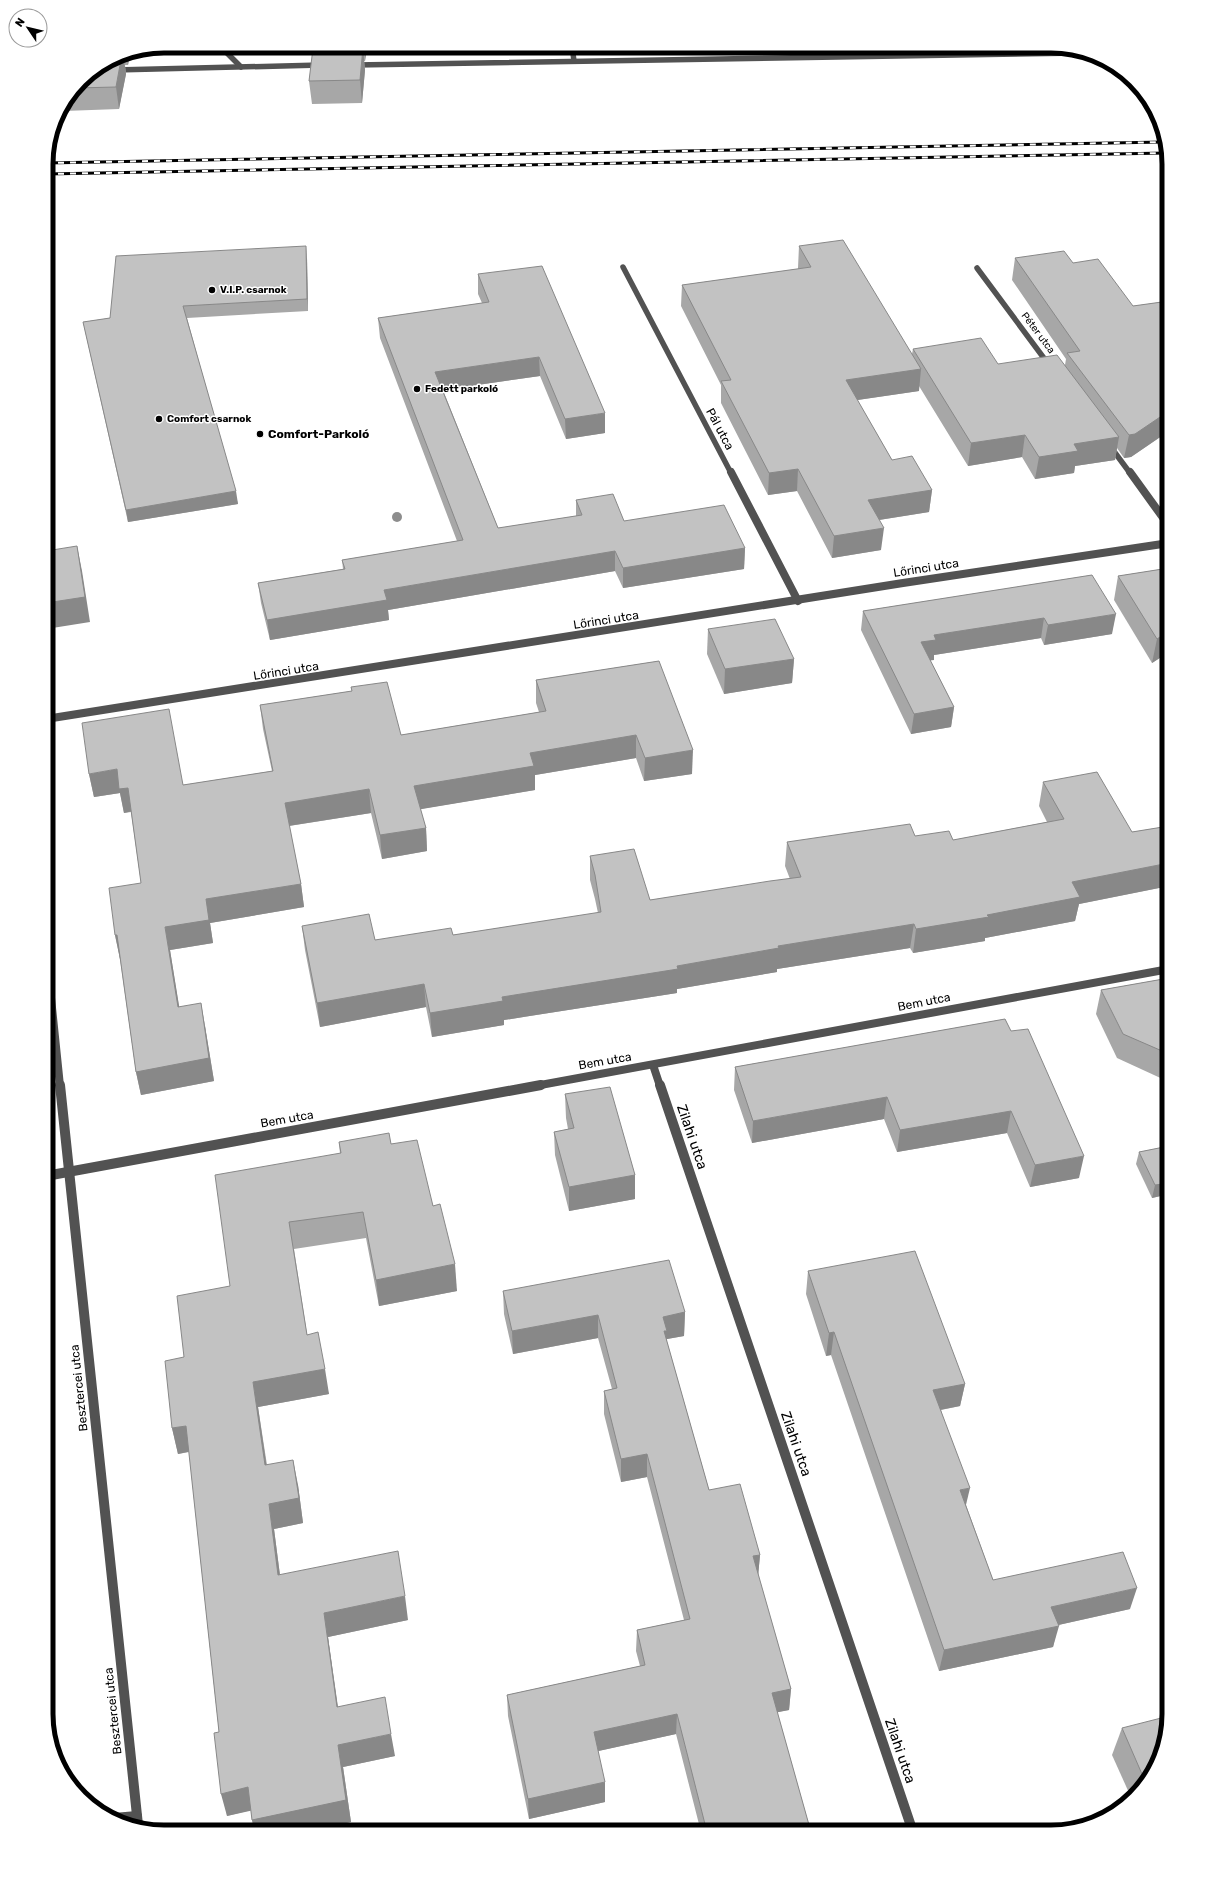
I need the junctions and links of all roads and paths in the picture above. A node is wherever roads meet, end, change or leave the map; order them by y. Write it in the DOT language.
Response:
graph roads {
  1 [pos="227,53"];
  2 [pos="573,53"];
  3 [pos="1040,53"];
  4 [pos="1058,53"];
  5 [pos="574,60"];
  6 [pos="328,65"];
  7 [pos="352,65"];
  8 [pos="241,67"];
  9 [pos="111,70"];
  10 [pos="623,267"];
  11 [pos="976,268"];
  12 [pos="1052,368"];
  13 [pos="1103,438"];
  14 [pos="1162,517"];
  15 [pos="1162,544"];
  16 [pos="798,601"];
  17 [pos="53,718"];
  18 [pos="1162,970"];
  19 [pos="53,1014"];
  20 [pos="653,1065"];
  21 [pos="70,1172"];
  22 [pos="53,1175"];
  23 [pos="137,1821"];
  24 [pos="911,1825"];
  1 -- 8 [label="street"];
  2 -- 5 [label="street"];
  3 -- 4 [label="street"];
  3 -- 5 [label="street"];
  5 -- 7 [label="street"];
  6 -- 8 [label="street"];
  8 -- 9 [label="street"];
  10 -- 16 [label="street, Pál utca"];
  11 -- 12 [label="street, Péter utca"];
  13 -- 14 [label="street"];
  15 -- 16 [label="street, Lőrinci utca"];
  16 -- 17 [label="street, Lőrinci utca"];
  18 -- 20 [label="street, Bem utca"];
  19 -- 21 [label="street, Besztercei utca"];
  20 -- 21 [label="street, Bem utca"];
  20 -- 24 [label="street, Zilahi utca"];
  21 -- 22 [label="street, Bem utca"];
  21 -- 23 [label="street, Besztercei utca"];
}
